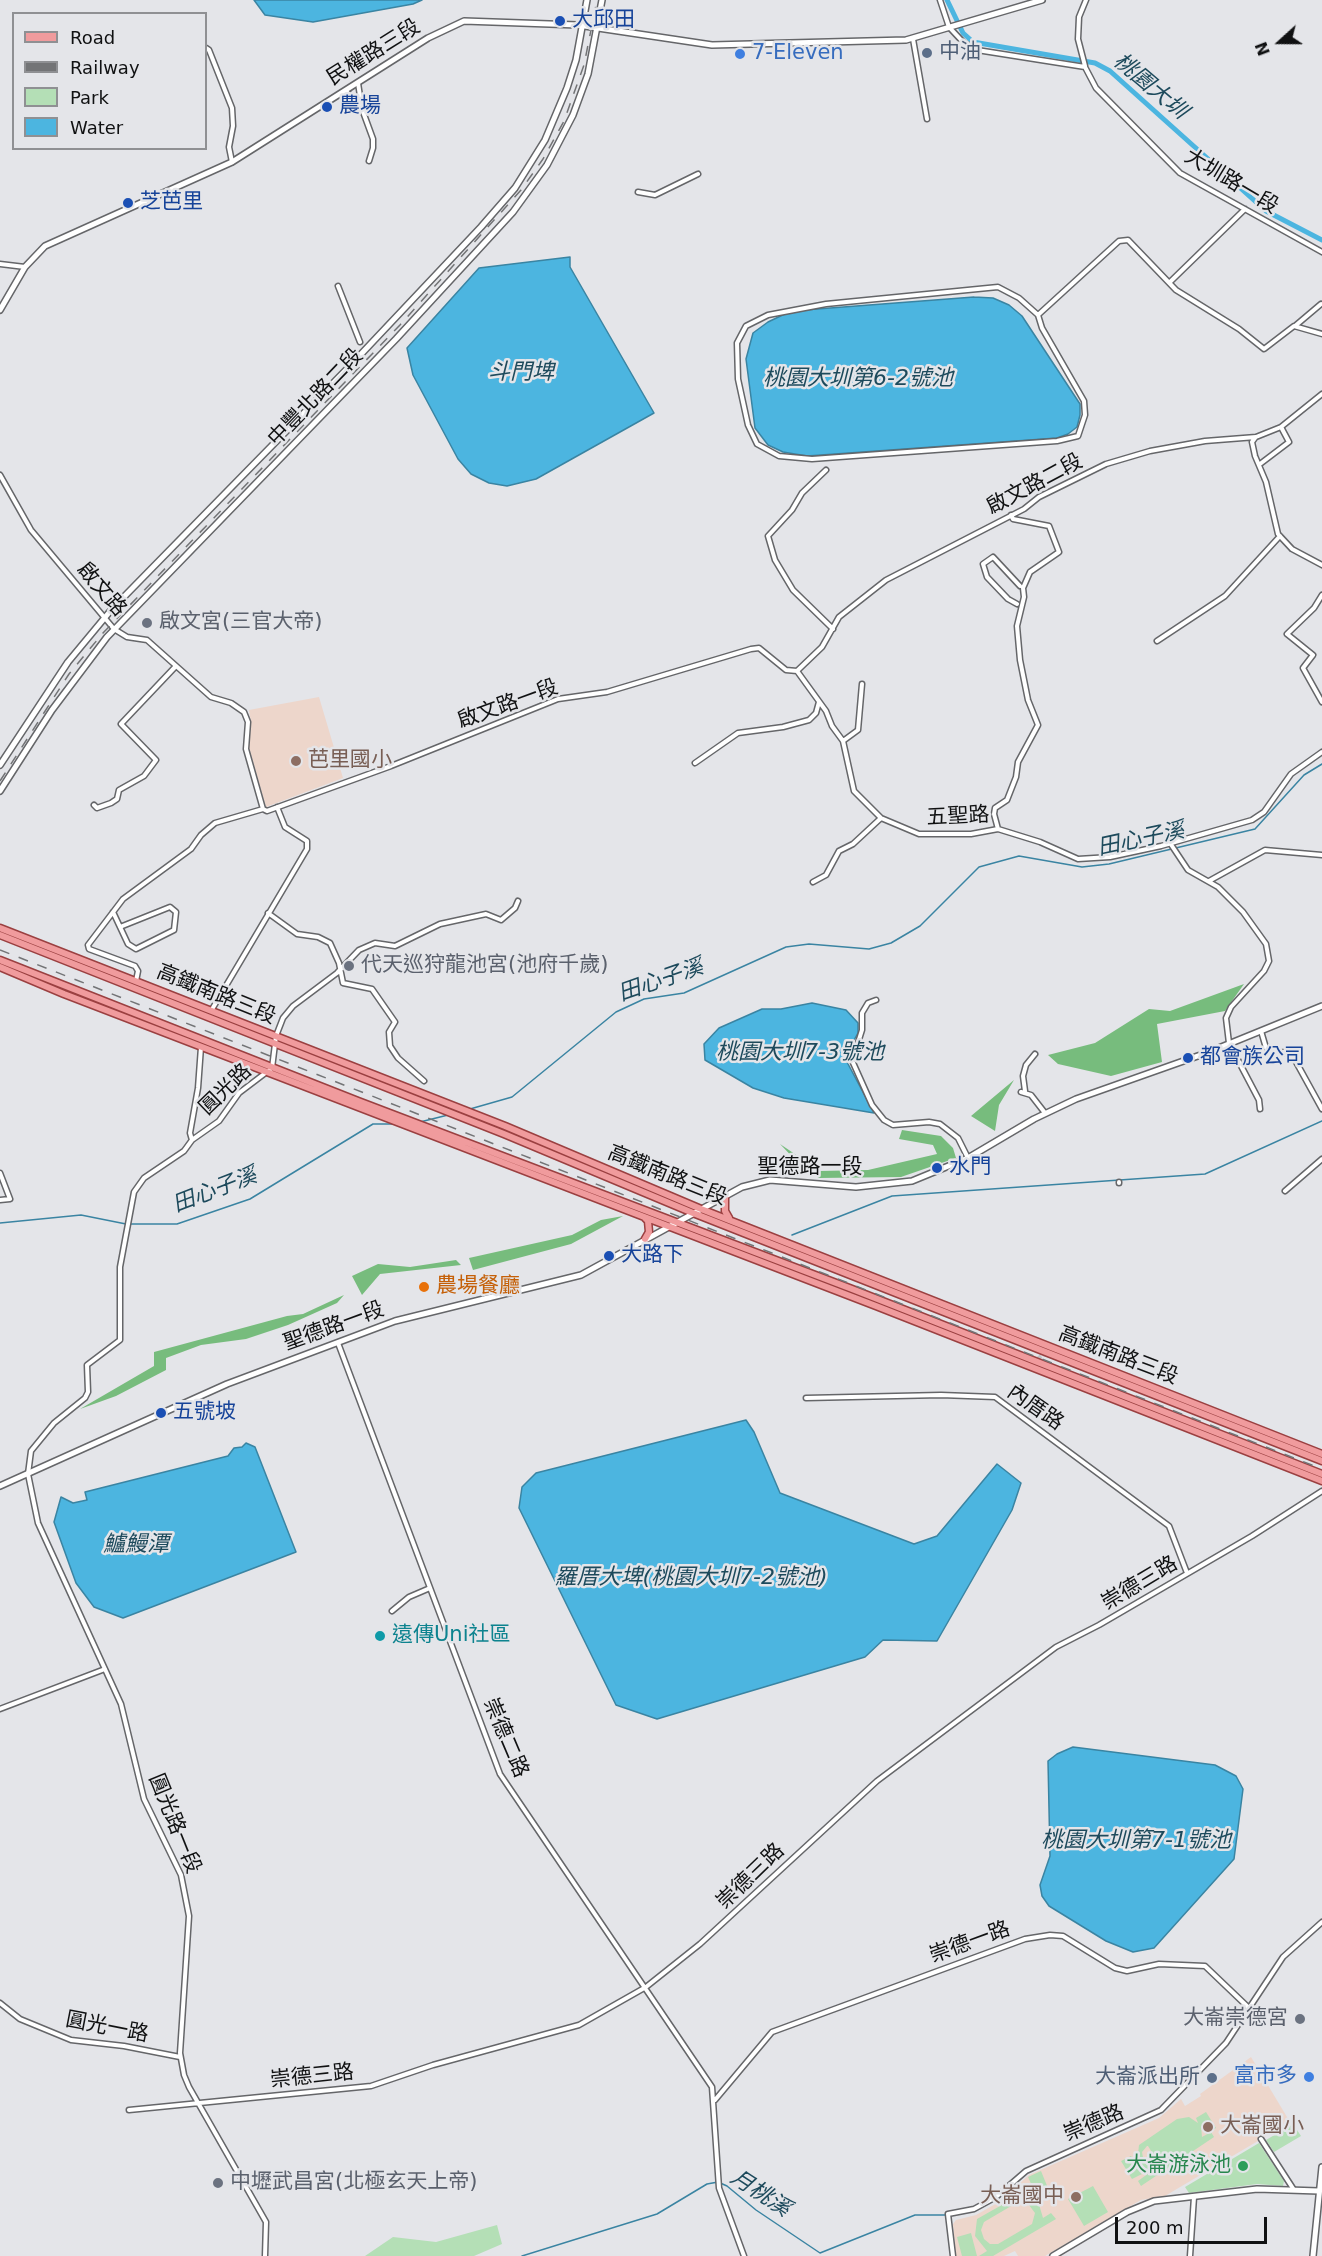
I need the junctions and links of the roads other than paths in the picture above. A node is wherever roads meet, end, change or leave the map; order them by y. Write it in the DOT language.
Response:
graph roads {
  1 [pos="587,0"];
  2 [pos="602,0"];
  3 [pos="940,0"];
  4 [pos="1042,0"];
  5 [pos="1086,0"];
  6 [pos="583,26"];
  7 [pos="949,27"];
  8 [pos="597,29"];
  9 [pos="913,39"];
  10 [pos="207,49"];
  11 [pos="1084,66"];
  12 [pos="358,83"];
  13 [pos="346,91"];
  14 [pos="362,109"];
  15 [pos="927,119"];
  16 [pos="369,161"];
  17 [pos="232,162"];
  18 [pos="698,174"];
  19 [pos="639,192"];
  20 [pos="1245,208"];
  21 [pos="1322,252"];
  22 [pos="0,264"];
  23 [pos="25,267"];
  24 [pos="1170,282"];
  25 [pos="338,286"];
  26 [pos="1321,304"];
  27 [pos="0,310"];
  28 [pos="1038,315"];
  29 [pos="1294,326"];
  30 [pos="1322,334"];
  31 [pos="360,342"];
  32 [pos="1322,394"];
  33 [pos="1281,427"];
  34 [pos="1256,437"];
  35 [pos="1260,464"];
  36 [pos="826,470"];
  37 [pos="0,475"];
  38 [pos="1011,515"];
  39 [pos="1280,536"];
  40 [pos="1322,565"];
  41 [pos="1020,586"];
  42 [pos="1322,596"];
  43 [pos="1017,604"];
  44 [pos="105,618"];
  45 [pos="114,629"];
  46 [pos="833,629"];
  47 [pos="1157,640"];
  48 [pos="176,666"];
  49 [pos="797,671"];
  50 [pos="862,684"];
  51 [pos="819,701"];
  52 [pos="1322,702"];
  53 [pos="843,741"];
  54 [pos="1322,752"];
  55 [pos="694,763"];
  56 [pos="0,765"];
  57 [pos="0,791"];
  58 [pos="94,805"];
  59 [pos="277,807"];
  60 [pos="263,809"];
  61 [pos="881,818"];
  62 [pos="998,829"];
  63 [pos="1170,844"];
  64 [pos="1322,855"];
  65 [pos="1209,881"];
  66 [pos="813,882"];
  67 [pos="518,901"];
  68 [pos="113,912"];
  69 [pos="268,913"];
  70 [pos="120,927"];
  71 [pos="0,928"];
  72 [pos="0,934"];
  73 [pos="0,960"];
  74 [pos="0,967"];
  75 [pos="340,968"];
  76 [pos="136,981"];
  77 [pos="158,996"];
  78 [pos="876,1000"];
  79 [pos="1322,1006"];
  80 [pos="127,1011"];
  81 [pos="211,1011"];
  82 [pos="156,1029"];
  83 [pos="1261,1030"];
  84 [pos="277,1040"];
  85 [pos="1229,1044"];
  86 [pos="201,1047"];
  87 [pos="1035,1054"];
  88 [pos="270,1070"];
  89 [pos="424,1081"];
  90 [pos="398,1088"];
  91 [pos="357,1104"];
  92 [pos="1322,1108"];
  93 [pos="1260,1109"];
  94 [pos="1045,1113"];
  95 [pos="192,1140"];
  96 [pos="471,1145"];
  97 [pos="968,1158"];
  98 [pos="1322,1159"];
  99 [pos="511,1166"];
  100 [pos="0,1173"];
  101 [pos="1285,1191"];
  102 [pos="725,1196"];
  103 [pos="0,1200"];
  104 [pos="668,1202"];
  105 [pos="701,1209"];
  106 [pos="693,1213"];
  107 [pos="642,1216"];
  108 [pos="664,1218"];
  109 [pos="710,1219"];
  110 [pos="729,1219"];
  111 [pos="676,1222"];
  112 [pos="669,1226"];
  113 [pos="710,1235"];
  114 [pos="645,1239"];
  115 [pos="852,1289"];
  116 [pos="876,1306"];
  117 [pos="338,1343"];
  118 [pos="806,1398"];
  119 [pos="1208,1436"];
  120 [pos="1228,1438"];
  121 [pos="1322,1454"];
  122 [pos="1322,1461"];
  123 [pos="28,1474"];
  124 [pos="1322,1474"];
  125 [pos="1322,1482"];
  126 [pos="0,1486"];
  127 [pos="1322,1491"];
  128 [pos="1187,1574"];
  129 [pos="430,1588"];
  130 [pos="392,1611"];
  131 [pos="105,1669"];
  132 [pos="0,1709"];
  133 [pos="1322,1922"];
  134 [pos="646,1987"];
  135 [pos="0,2003"];
  136 [pos="1250,2009"];
  137 [pos="180,2057"];
  138 [pos="715,2100"];
  139 [pos="199,2105"];
  140 [pos="129,2110"];
  141 [pos="1261,2139"];
  142 [pos="1322,2167"];
  143 [pos="1294,2190"];
  144 [pos="1319,2191"];
  145 [pos="1194,2197"];
  146 [pos="265,2256"];
  147 [pos="744,2256"];
  148 [pos="953,2256"];
  149 [pos="1053,2256"];
  150 [pos="1190,2256"];
  151 [pos="1313,2256"];
  1 -- 6 [label="street, 中豐北路二段"];
  2 -- 8 [label="street, 中豐北路二段"];
  3 -- 7 [label="street"];
  4 -- 7 [label="street, 民權路三段"];
  5 -- 11 [label="street"];
  6 -- 8 [label="street, 民權路三段"];
  6 -- 12 [label="street, 民權路三段"];
  6 -- 44 [label="street, 中豐北路二段"];
  7 -- 9 [label="street, 民權路三段"];
  7 -- 11 [label="street"];
  8 -- 9 [label="street, 民權路三段"];
  8 -- 45 [label="street, 中豐北路二段"];
  9 -- 15 [label="street"];
  10 -- 17 [label="street"];
  11 -- 20 [label="street, 大圳路一段"];
  12 -- 13 [label="street, 民權路三段"];
  12 -- 14 [label="street"];
  13 -- 14 [label="street"];
  13 -- 17 [label="street, 民權路三段"];
  14 -- 16 [label="street"];
  17 -- 23 [label="street, 民權路三段"];
  18 -- 19 [label="street"];
  20 -- 21 [label="street, 大圳路一段"];
  20 -- 24 [label="street"];
  22 -- 23 [label="street"];
  23 -- 27 [label="street, 民權路三段"];
  24 -- 28 [label="street"];
  24 -- 29 [label="street"];
  25 -- 31 [label="street"];
  26 -- 29 [label="street"];
  28 -- 28 [label="street"];
  29 -- 30 [label="street"];
  32 -- 33 [label="street, 啟文路二段"];
  33 -- 34 [label="street, 啟文路二段"];
  33 -- 35 [label="street"];
  34 -- 35 [label="street"];
  34 -- 38 [label="street, 啟文路二段"];
  35 -- 39 [label="street"];
  36 -- 46 [label="street"];
  37 -- 44 [label="street, 啟文路"];
  38 -- 46 [label="street, 啟文路二段"];
  38 -- 62 [label="street"];
  39 -- 40 [label="street"];
  39 -- 47 [label="street"];
  41 -- 43 [label="street"];
  42 -- 52 [label="street"];
  44 -- 45 [label="street, 啟文路"];
  44 -- 56 [label="street, 中豐北路二段"];
  45 -- 48 [label="street, 啟文路"];
  45 -- 57 [label="street, 中豐北路二段"];
  46 -- 49 [label="street, 啟文路二段"];
  48 -- 58 [label="street"];
  48 -- 60 [label="street, 啟文路"];
  49 -- 51 [label="street, 五聖路"];
  49 -- 59 [label="street, 啟文路一段"];
  50 -- 53 [label="street"];
  51 -- 53 [label="street, 五聖路"];
  51 -- 55 [label="street"];
  53 -- 61 [label="street, 五聖路"];
  54 -- 63 [label="street, 五聖路"];
  59 -- 60 [label="street, 啟文路一段"];
  59 -- 69 [label="street"];
  60 -- 68 [label="street, 啟文路一段"];
  61 -- 62 [label="street, 五聖路"];
  61 -- 66 [label="street"];
  62 -- 63 [label="street, 五聖路"];
  63 -- 65 [label="street"];
  64 -- 65 [label="street"];
  65 -- 85 [label="street"];
  67 -- 75 [label="street, 圓光路"];
  68 -- 70 [label="street"];
  68 -- 76 [label="street, 啟文路一段"];
  69 -- 75 [label="street"];
  69 -- 81 [label="street"];
  70 -- 70 [label="street"];
  71 -- 76 [label="main road, 高鐵南路三段"];
  72 -- 77 [label="main road, 高鐵南路三段"];
  73 -- 80 [label="main road, 高鐵南路三段"];
  74 -- 82 [label="main road, 高鐵南路三段"];
  75 -- 84 [label="street, 圓光路"];
  75 -- 89 [label="street"];
  76 -- 77 [label="main road"];
  76 -- 81 [label="main road, 高鐵南路三段"];
  77 -- 84 [label="main road, 高鐵南路三段"];
  78 -- 97 [label="street"];
  79 -- 83 [label="street, 聖德路一段"];
  80 -- 82 [label="main road"];
  80 -- 88 [label="main road, 高鐵南路三段"];
  81 -- 84 [label="main road, 高鐵南路三段"];
  82 -- 86 [label="main road, 高鐵南路三段"];
  83 -- 85 [label="street, 聖德路一段"];
  83 -- 92 [label="street"];
  84 -- 88 [label="street, 圓光路"];
  84 -- 90 [label="main road, 高鐵南路三段"];
  85 -- 93 [label="street"];
  85 -- 94 [label="street, 聖德路一段"];
  86 -- 88 [label="main road, 高鐵南路三段"];
  86 -- 95 [label="street, 圓光路"];
  87 -- 94 [label="street"];
  88 -- 91 [label="main road, 高鐵南路三段"];
  88 -- 95 [label="street, 圓光路"];
  90 -- 104 [label="main road, 高鐵南路三段"];
  90 -- 105 [label="main road, 高鐵南路三段"];
  91 -- 96 [label="main road, 高鐵南路三段"];
  91 -- 99 [label="main road, 高鐵南路三段"];
  94 -- 97 [label="street, 聖德路一段"];
  95 -- 123 [label="street, 圓光路"];
  96 -- 99 [label="main road"];
  96 -- 108 [label="main road, 高鐵南路三段"];
  97 -- 102 [label="street, 聖德路一段"];
  98 -- 101 [label="street"];
  99 -- 107 [label="main road, 高鐵南路三段"];
  100 -- 103 [label="street"];
  102 -- 105 [label="street, 聖德路一段"];
  102 -- 110 [label="main road"];
  104 -- 106 [label="main road, 高鐵南路三段"];
  104 -- 108 [label="main road"];
  105 -- 106 [label="street, 聖德路一段"];
  105 -- 110 [label="main road, 高鐵南路三段"];
  106 -- 109 [label="main road, 高鐵南路三段"];
  106 -- 111 [label="street, 聖德路一段"];
  107 -- 112 [label="main road, 高鐵南路三段"];
  107 -- 114 [label="main road"];
  108 -- 111 [label="main road, 高鐵南路三段"];
  109 -- 113 [label="main road"];
  109 -- 122 [label="main road, 高鐵南路三段"];
  110 -- 121 [label="main road, 高鐵南路三段"];
  111 -- 112 [label="street, 聖德路一段"];
  111 -- 113 [label="main road, 高鐵南路三段"];
  112 -- 114 [label="street, 聖德路一段"];
  112 -- 116 [label="main road, 高鐵南路三段"];
  113 -- 115 [label="main road, 高鐵南路三段"];
  114 -- 117 [label="street, 聖德路一段"];
  115 -- 116 [label="main road"];
  115 -- 120 [label="main road, 高鐵南路三段"];
  116 -- 119 [label="main road, 高鐵南路三段"];
  117 -- 123 [label="street, 聖德路一段"];
  117 -- 129 [label="street, 崇德二路"];
  118 -- 128 [label="street, 內厝路"];
  119 -- 120 [label="main road"];
  119 -- 125 [label="main road, 高鐵南路三段"];
  120 -- 124 [label="main road, 高鐵南路三段"];
  123 -- 126 [label="street, 聖德路一段"];
  123 -- 131 [label="street, 圓光路一段"];
  127 -- 128 [label="street, 崇德三路"];
  128 -- 134 [label="street, 崇德三路"];
  129 -- 130 [label="street"];
  129 -- 134 [label="street, 崇德二路"];
  131 -- 132 [label="street"];
  131 -- 137 [label="street, 圓光路一段"];
  133 -- 136 [label="street, 崇德路"];
  134 -- 138 [label="street, 崇德二路"];
  134 -- 139 [label="street, 崇德三路"];
  135 -- 137 [label="street, 圓光一路"];
  136 -- 138 [label="street, 崇德一路"];
  136 -- 148 [label="street, 崇德路"];
  137 -- 139 [label="street, 圓光路一段"];
  138 -- 147 [label="street, 崇德二路"];
  139 -- 140 [label="street, 崇德三路"];
  139 -- 146 [label="street, 圓光路一段"];
  141 -- 143 [label="street"];
  142 -- 144 [label="street"];
  143 -- 144 [label="street"];
  143 -- 145 [label="street"];
  144 -- 151 [label="street"];
  145 -- 149 [label="street"];
  145 -- 150 [label="street"];
}
